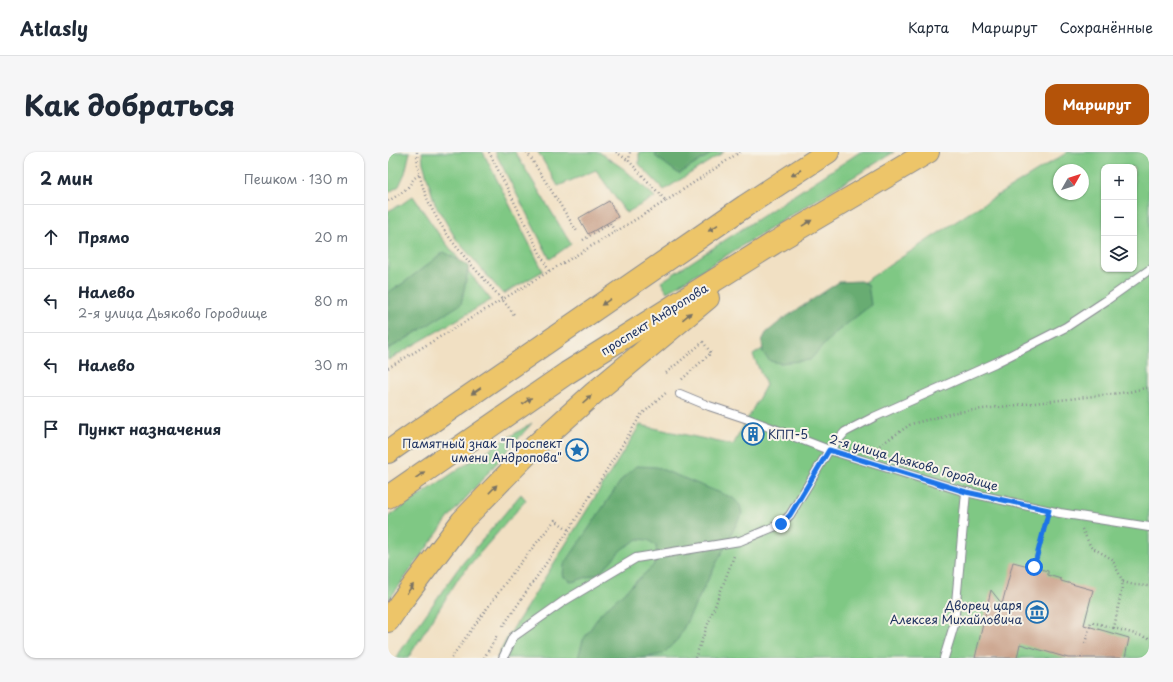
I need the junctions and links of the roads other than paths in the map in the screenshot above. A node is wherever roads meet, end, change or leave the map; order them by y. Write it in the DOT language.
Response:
graph roads {
  1 [pos="828,152"];
  2 [pos="928,152"];
  3 [pos="774,243"];
  4 [pos="1149,270"];
  5 [pos="680,394"];
  6 [pos="829,450"];
  7 [pos="388,452"];
  8 [pos="966,492"];
  9 [pos="388,497"];
  10 [pos="1149,527"];
  11 [pos="388,621"];
  12 [pos="503,658"];
  13 [pos="944,658"];
  1 -- 7 [label="main road, one-way"];
  3 -- 2 [label="main road, проспект Андропова, one-way"];
  9 -- 3 [label="main road, проспект Андропова, one-way"];
  11 -- 3 [label="main road, one-way"];
  4 -- 6 [label="lane"];
  5 -- 6 [label="lane, 2-я улица Дьяково Городище"];
  6 -- 8 [label="lane, 2-я улица Дьяково Городище"];
  6 -- 12 [label="lane"];
  8 -- 10 [label="lane, 2-я улица Дьяково Городище"];
  8 -- 13 [label="lane"];
}
